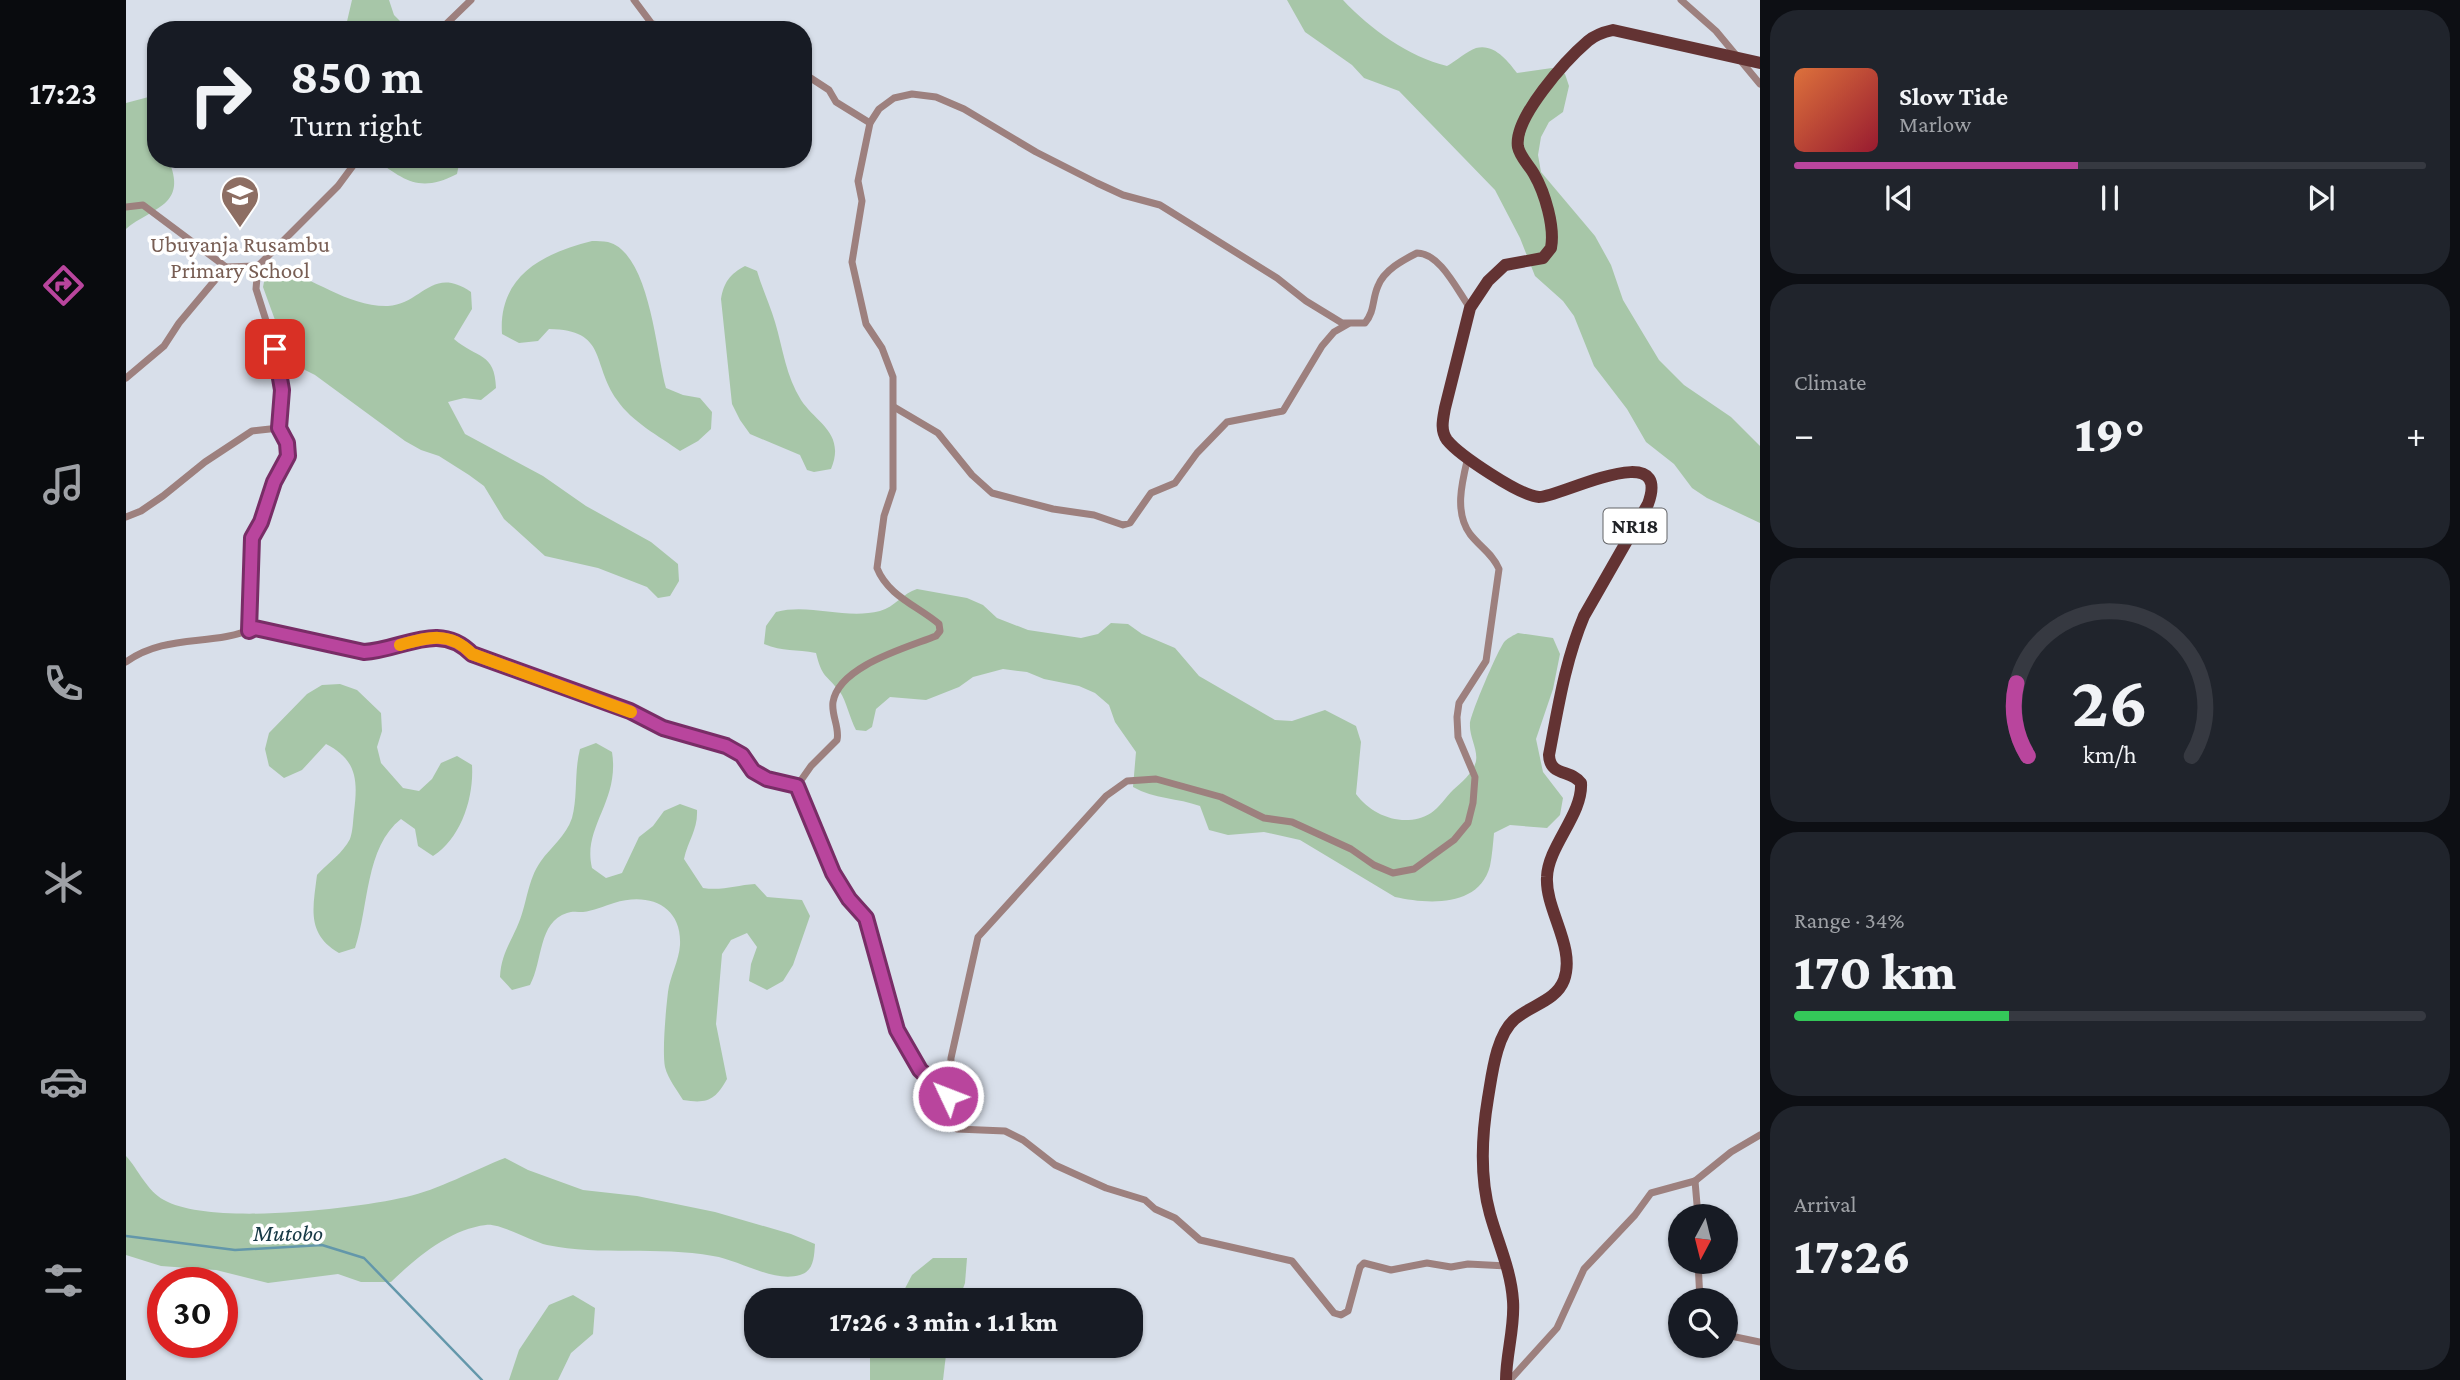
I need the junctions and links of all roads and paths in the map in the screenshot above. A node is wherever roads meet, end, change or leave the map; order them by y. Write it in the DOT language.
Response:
graph roads {
  1 [pos="471,0"];
  2 [pos="635,0"];
  3 [pos="1681,0"];
  4 [pos="449,21"];
  5 [pos="650,21"];
  6 [pos="1741,58"];
  7 [pos="1760,63"];
  8 [pos="812,79"];
  9 [pos="1760,84"];
  10 [pos="870,123"];
  11 [pos="351,168"];
  12 [pos="126,207"];
  13 [pos="258,266"];
  14 [pos="226,267"];
  15 [pos="1470,308"];
  16 [pos="1349,324"];
  17 [pos="126,378"];
  18 [pos="894,407"];
  19 [pos="279,428"];
  20 [pos="1468,456"];
  21 [pos="126,517"];
  22 [pos="249,631"];
  23 [pos="126,662"];
  24 [pos="797,786"];
  25 [pos="948,1096"];
  26 [pos="1760,1135"];
  27 [pos="1695,1181"];
  28 [pos="1697,1204"];
  29 [pos="1507,1266"];
  30 [pos="1738,1337"];
  31 [pos="1760,1342"];
  32 [pos="1508,1380"];
  1 -- 4 [label="street"];
  2 -- 5 [label="street"];
  3 -- 6 [label="street"];
  6 -- 7 [label="main road, NR18"];
  6 -- 9 [label="street"];
  6 -- 15 [label="main road, NR18"];
  8 -- 10 [label="street"];
  10 -- 16 [label="street"];
  10 -- 18 [label="street"];
  11 -- 13 [label="street"];
  12 -- 14 [label="street"];
  13 -- 14 [label="street"];
  13 -- 19 [label="street"];
  14 -- 17 [label="street"];
  15 -- 16 [label="street"];
  15 -- 20 [label="main road, NR18"];
  16 -- 18 [label="street"];
  18 -- 24 [label="street"];
  19 -- 21 [label="street"];
  19 -- 22 [label="street"];
  20 -- 25 [label="street"];
  20 -- 29 [label="main road, NR18"];
  22 -- 23 [label="street"];
  22 -- 24 [label="street"];
  24 -- 25 [label="street"];
  25 -- 29 [label="street"];
  26 -- 27 [label="street"];
  27 -- 28 [label="street"];
  27 -- 32 [label="street"];
  29 -- 32 [label="main road, NR18"];
  30 -- 31 [label="street"];
}
